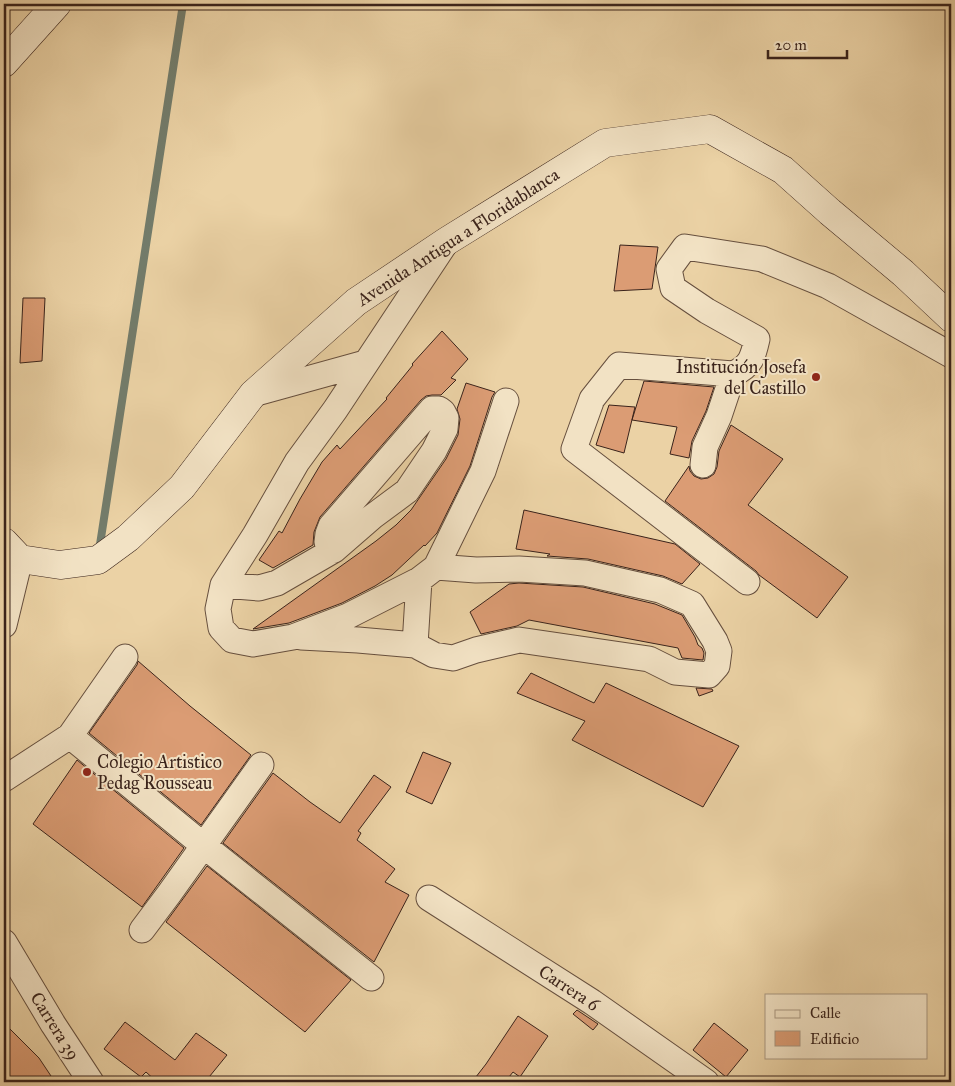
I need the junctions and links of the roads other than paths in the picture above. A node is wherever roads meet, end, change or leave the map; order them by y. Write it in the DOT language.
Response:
graph roads {
  1 [pos="57,4"];
  2 [pos="4,64"];
  3 [pos="447,241"];
  4 [pos="951,318"];
  5 [pos="951,355"];
  6 [pos="365,363"];
  7 [pos="733,374"];
  8 [pos="253,394"];
  9 [pos="506,401"];
  10 [pos="703,466"];
  11 [pos="334,550"];
  12 [pos="12,551"];
  13 [pos="428,573"];
  14 [pos="747,582"];
  15 [pos="223,586"];
  16 [pos="4,624"];
  17 [pos="293,637"];
  18 [pos="415,645"];
  19 [pos="125,657"];
  20 [pos="70,736"];
  21 [pos="261,765"];
  22 [pos="4,779"];
  23 [pos="203,845"];
  24 [pos="429,898"];
  25 [pos="142,930"];
  26 [pos="4,942"];
  27 [pos="371,978"];
  28 [pos="92,1082"];
  29 [pos="706,1082"];
  1 -- 2 [label="street"];
  3 -- 4 [label="street, Avenida Antigua a Floridablanca"];
  3 -- 6 [label="street"];
  3 -- 8 [label="street, Avenida Antigua a Floridablanca"];
  5 -- 7 [label="street"];
  6 -- 8 [label="street"];
  6 -- 15 [label="street"];
  7 -- 10 [label="street"];
  7 -- 14 [label="street"];
  8 -- 12 [label="street, Avenida Antigua a Floridablanca"];
  9 -- 13 [label="street"];
  11 -- 11 [label="street"];
  11 -- 15 [label="street"];
  12 -- 16 [label="street"];
  13 -- 17 [label="street"];
  13 -- 18 [label="street"];
  13 -- 18 [label="street"];
  15 -- 17 [label="street"];
  17 -- 18 [label="street"];
  19 -- 20 [label="street"];
  20 -- 22 [label="street"];
  20 -- 23 [label="street"];
  21 -- 23 [label="street"];
  23 -- 25 [label="street"];
  23 -- 27 [label="street"];
  24 -- 29 [label="street, Carrera 6"];
  26 -- 28 [label="street, Carrera 39"];
}
